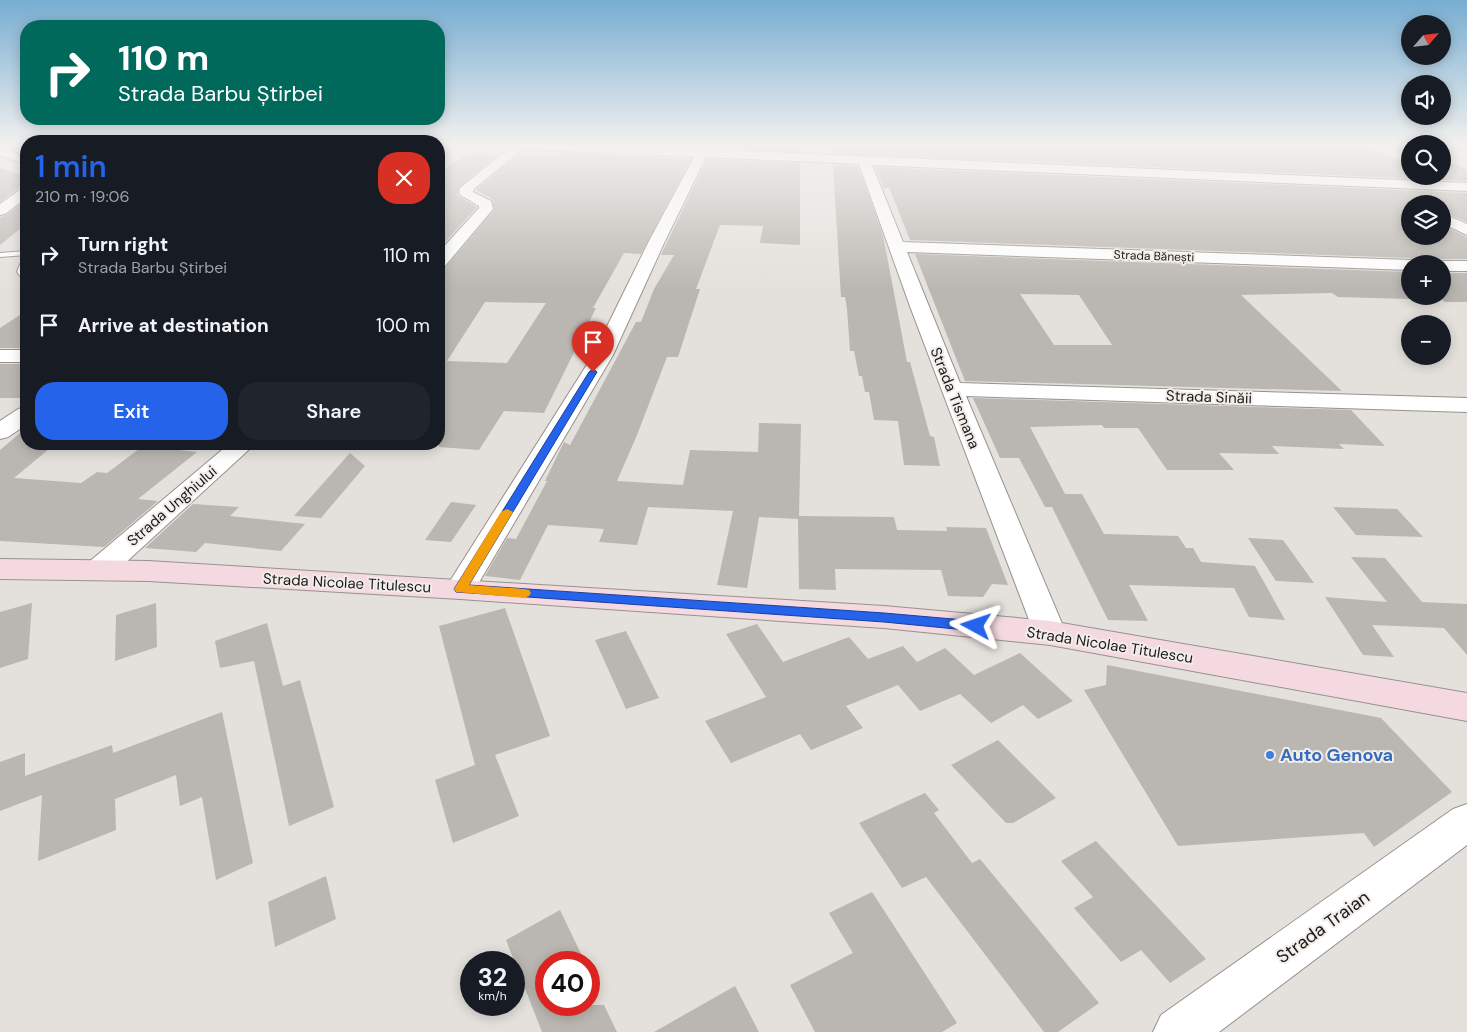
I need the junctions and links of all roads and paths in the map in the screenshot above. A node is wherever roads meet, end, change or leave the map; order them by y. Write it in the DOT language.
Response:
graph roads {
  1 [pos="18,194"];
  2 [pos="466,194"];
  3 [pos="681,194"];
  4 [pos="877,194"];
  5 [pos="0,197"];
  6 [pos="20,197"];
  7 [pos="0,211"];
  8 [pos="1451,222"];
  9 [pos="1467,230"];
  10 [pos="897,246"];
  11 [pos="20,253"];
  12 [pos="0,255"];
  13 [pos="445,255"];
  14 [pos="1401,265"];
  15 [pos="1451,266"];
  16 [pos="1467,266"];
  17 [pos="0,356"];
  18 [pos="20,356"];
  19 [pos="952,389"];
  20 [pos="1464,408"];
  21 [pos="20,418"];
  22 [pos="0,432"];
  23 [pos="236,450"];
  24 [pos="100,569"];
  25 [pos="0,570"];
  26 [pos="460,589"];
  27 [pos="1050,633"];
  28 [pos="1467,707"];
  29 [pos="1467,822"];
  30 [pos="1178,1032"];
  1 -- 5 [label="street"];
  2 -- 13 [label="street"];
  3 -- 26 [label="street"];
  4 -- 10 [label="street, Strada Tismana"];
  6 -- 7 [label="street"];
  8 -- 9 [label="street"];
  10 -- 14 [label="street, Strada Bănești"];
  10 -- 19 [label="street, Strada Tismana"];
  11 -- 12 [label="lane"];
  15 -- 16 [label="street"];
  17 -- 18 [label="street"];
  19 -- 20 [label="street, Strada Sinăii"];
  19 -- 27 [label="street, Strada Tismana"];
  21 -- 22 [label="street"];
  23 -- 24 [label="street, Strada Unghiului"];
  24 -- 25 [label="street, Strada Nicolae Titulescu"];
  24 -- 26 [label="street, Strada Nicolae Titulescu"];
  26 -- 27 [label="street, Strada Nicolae Titulescu"];
  27 -- 28 [label="street, Strada Nicolae Titulescu"];
  29 -- 30 [label="street, Strada Traian"];
}
